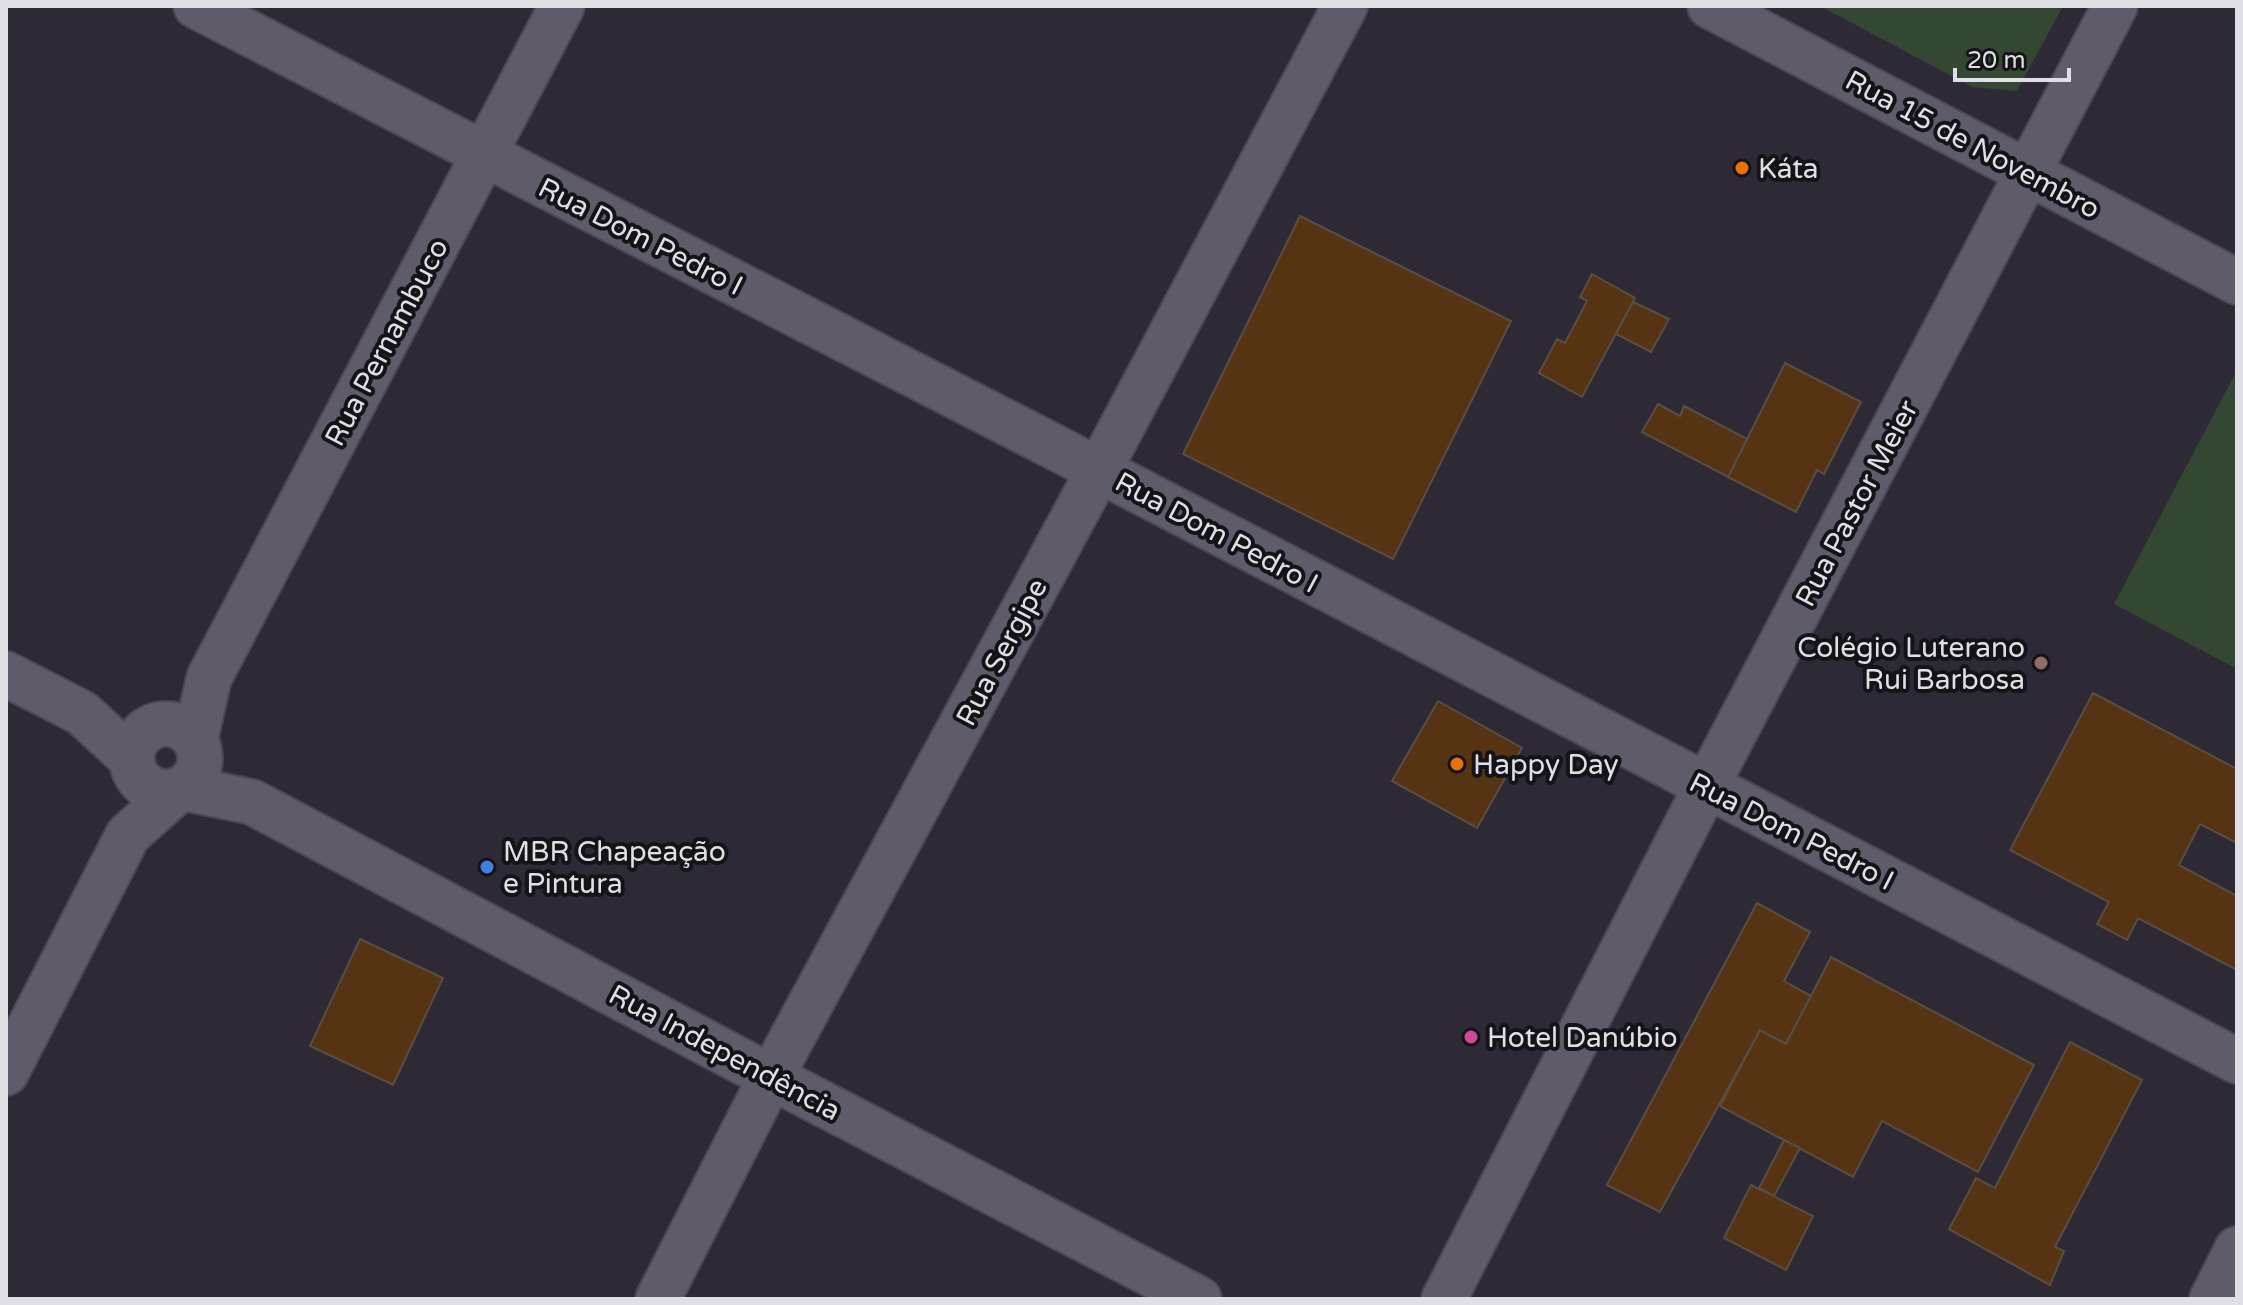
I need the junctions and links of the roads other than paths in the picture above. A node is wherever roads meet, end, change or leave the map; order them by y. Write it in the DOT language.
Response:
graph roads {
  1 [pos="196,6"];
  2 [pos="562,6"];
  3 [pos="1345,6"];
  4 [pos="1710,6"];
  5 [pos="2115,6"];
  6 [pos="484,155"];
  7 [pos="2029,173"];
  8 [pos="2237,282"];
  9 [pos="1099,470"];
  10 [pos="6,674"];
  11 [pos="163,744"];
  12 [pos="1706,787"];
  13 [pos="180,790"];
  14 [pos="252,802"];
  15 [pos="128,835"];
  16 [pos="2237,1061"];
  17 [pos="6,1073"];
  18 [pos="771,1077"];
  19 [pos="2237,1249"];
  20 [pos="658,1299"];
  21 [pos="1199,1299"];
  22 [pos="1444,1299"];
  23 [pos="2212,1299"];
  1 -- 6 [label="street, Rua Dom Pedro I"];
  2 -- 6 [label="street, Rua Pernambuco"];
  3 -- 9 [label="street, Rua Sergipe"];
  4 -- 7 [label="street, Rua 15 de Novembro"];
  5 -- 7 [label="street, Rua Pastor Meier"];
  6 -- 9 [label="street, Rua Dom Pedro I"];
  6 -- 11 [label="street, Rua Pernambuco"];
  7 -- 8 [label="street, Rua 15 de Novembro"];
  7 -- 12 [label="street, Rua Pastor Meier"];
  9 -- 12 [label="street, Rua Dom Pedro I"];
  9 -- 18 [label="street, Rua Sergipe"];
  10 -- 11 [label="street"];
  11 -- 13 [label="street, Rua Independência"];
  11 -- 14 [label="street, Rua Independência"];
  11 -- 15 [label="street"];
  12 -- 16 [label="street, Rua Dom Pedro I"];
  12 -- 22 [label="street, Rua Pastor Meier"];
  13 -- 14 [label="street, Rua Independência"];
  13 -- 15 [label="street"];
  14 -- 18 [label="street, Rua Independência"];
  15 -- 17 [label="street"];
  18 -- 20 [label="street, Rua Sergipe"];
  18 -- 21 [label="street, Rua Independência"];
  19 -- 23 [label="street"];
}
